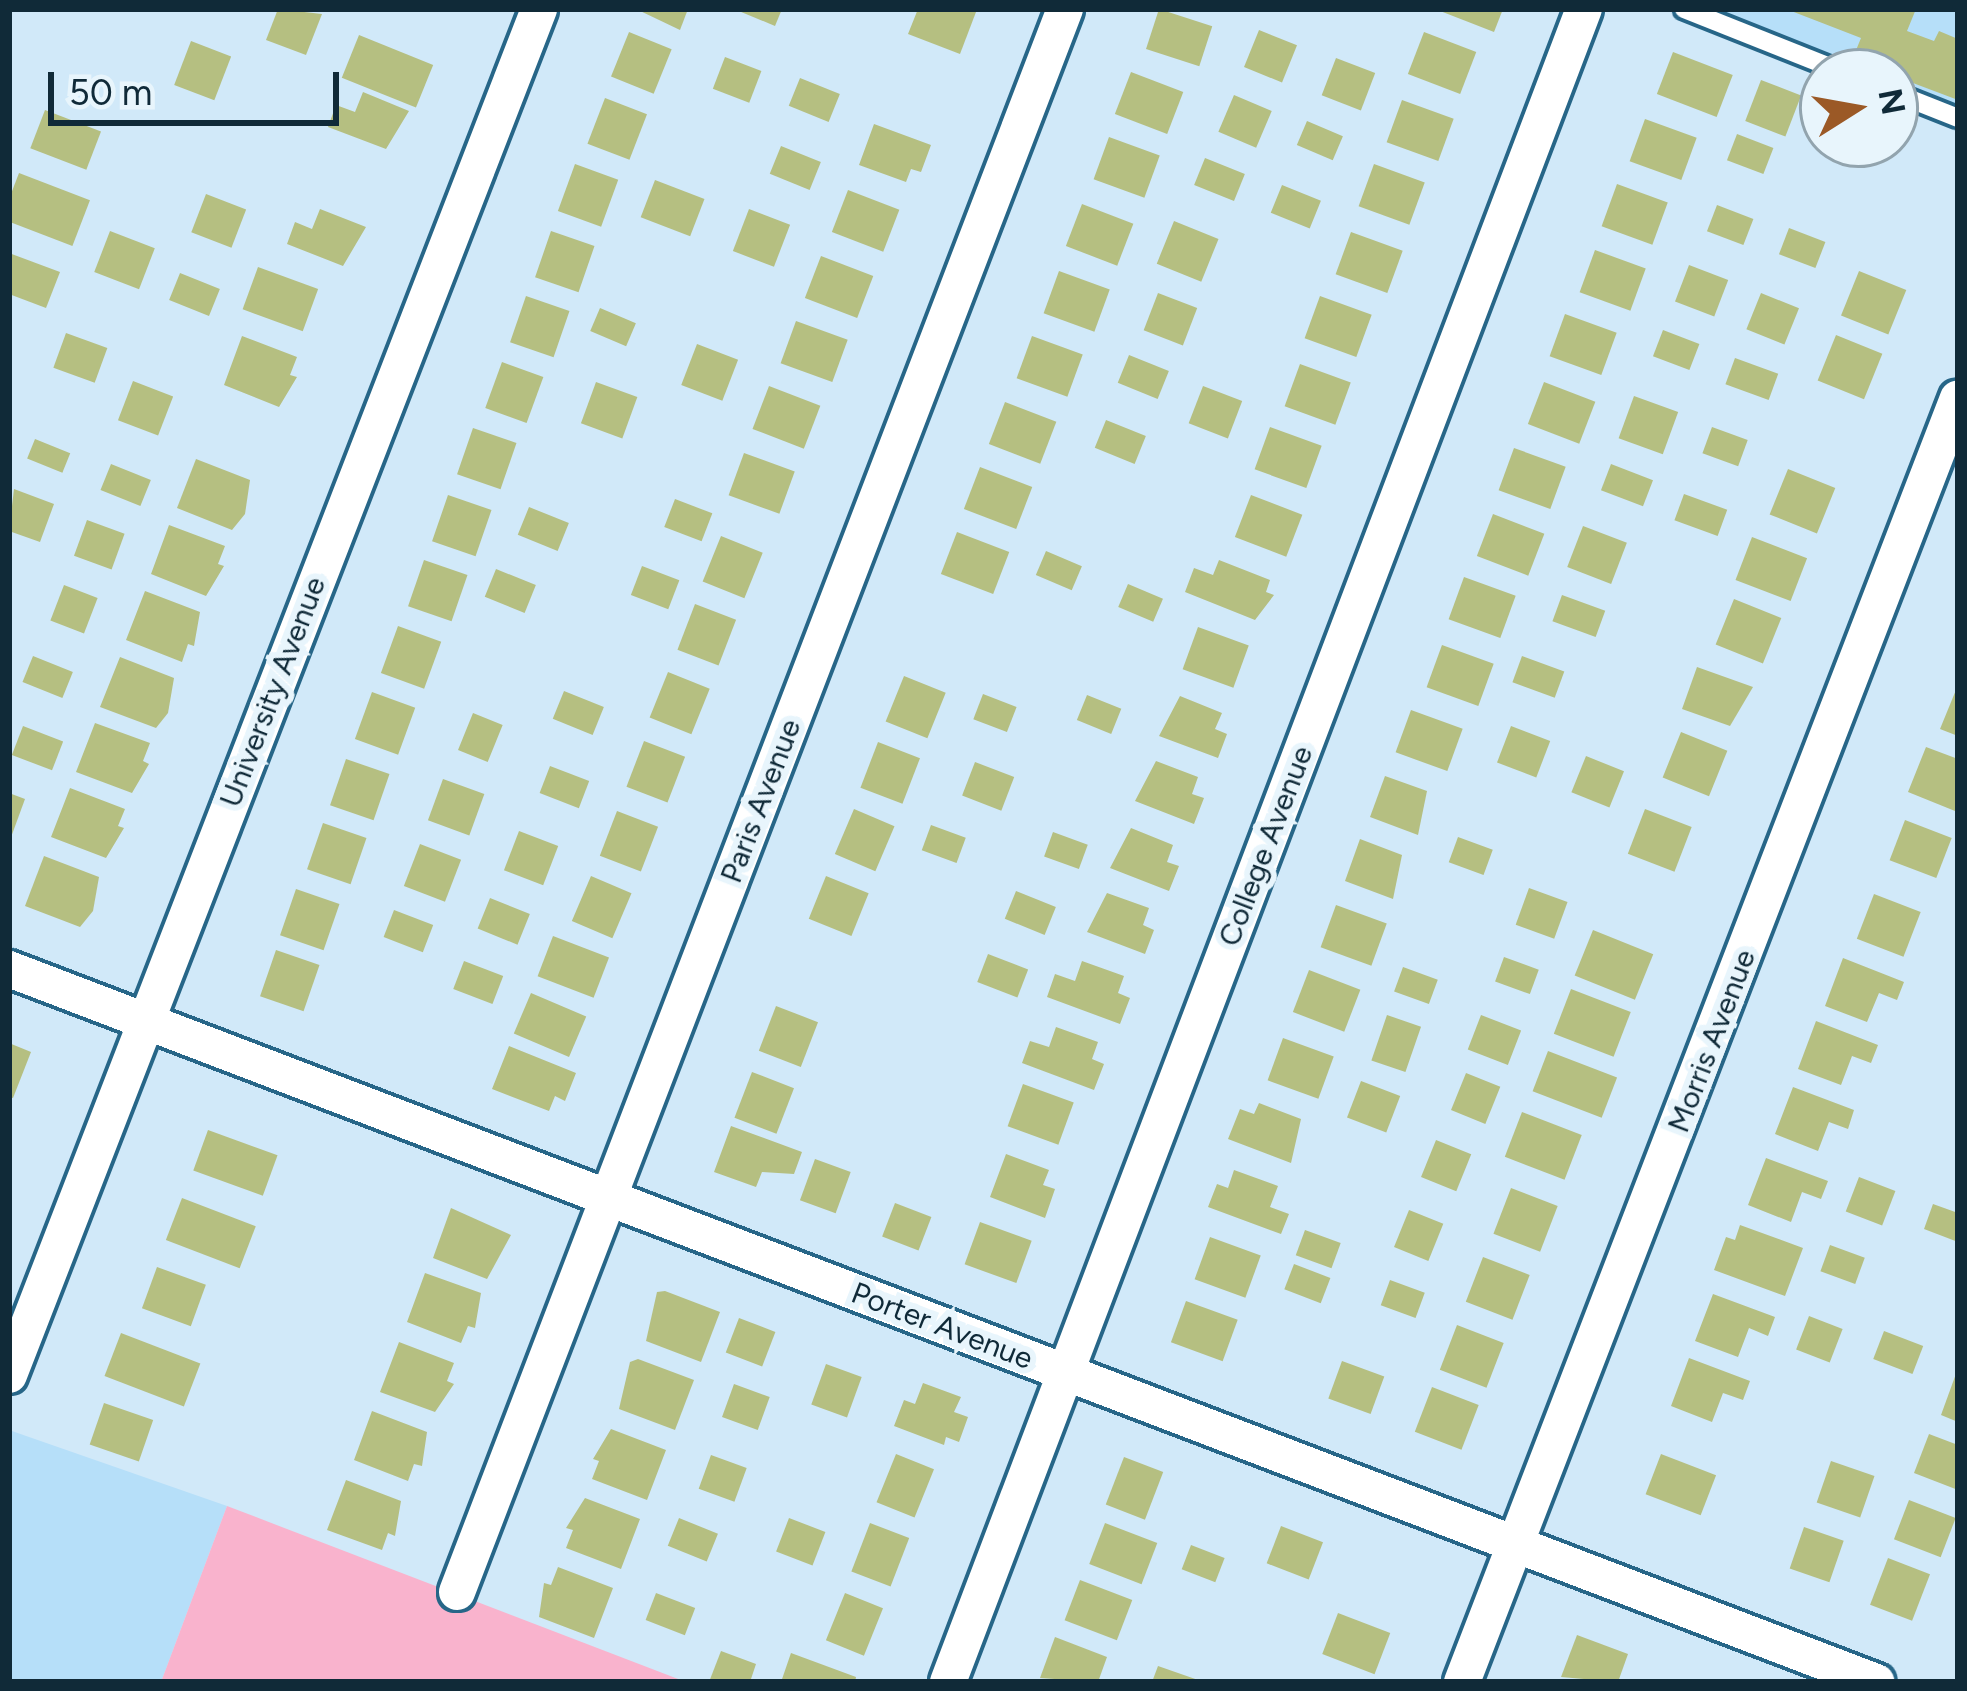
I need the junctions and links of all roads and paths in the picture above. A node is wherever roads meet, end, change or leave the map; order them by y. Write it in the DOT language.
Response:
graph roads {
  1 [pos="539,9"];
  2 [pos="1065,9"];
  3 [pos="1584,9"];
  4 [pos="1684,9"];
  5 [pos="1799,55"];
  6 [pos="1919,103"];
  7 [pos="1958,118"];
  8 [pos="1958,398"];
  9 [pos="9,969"];
  10 [pos="143,1022"];
  11 [pos="608,1199"];
  12 [pos="1065,1374"];
  13 [pos="9,1375"];
  14 [pos="1516,1546"];
  15 [pos="458,1592"];
  16 [pos="948,1682"];
  17 [pos="1462,1682"];
  18 [pos="1876,1682"];
  1 -- 10 [label="street, University Avenue"];
  2 -- 11 [label="street, Paris Avenue"];
  3 -- 12 [label="street, College Avenue"];
  4 -- 5 [label="lane"];
  6 -- 7 [label="lane"];
  8 -- 14 [label="street, Morris Avenue"];
  9 -- 10 [label="street, Porter Avenue"];
  10 -- 11 [label="street, Porter Avenue"];
  10 -- 13 [label="street, University Avenue"];
  11 -- 12 [label="street, Porter Avenue"];
  11 -- 15 [label="street, Paris Avenue"];
  12 -- 14 [label="street, Porter Avenue"];
  12 -- 16 [label="street, College Avenue"];
  14 -- 17 [label="street, Morris Avenue"];
  14 -- 18 [label="street, Porter Avenue"];
}
